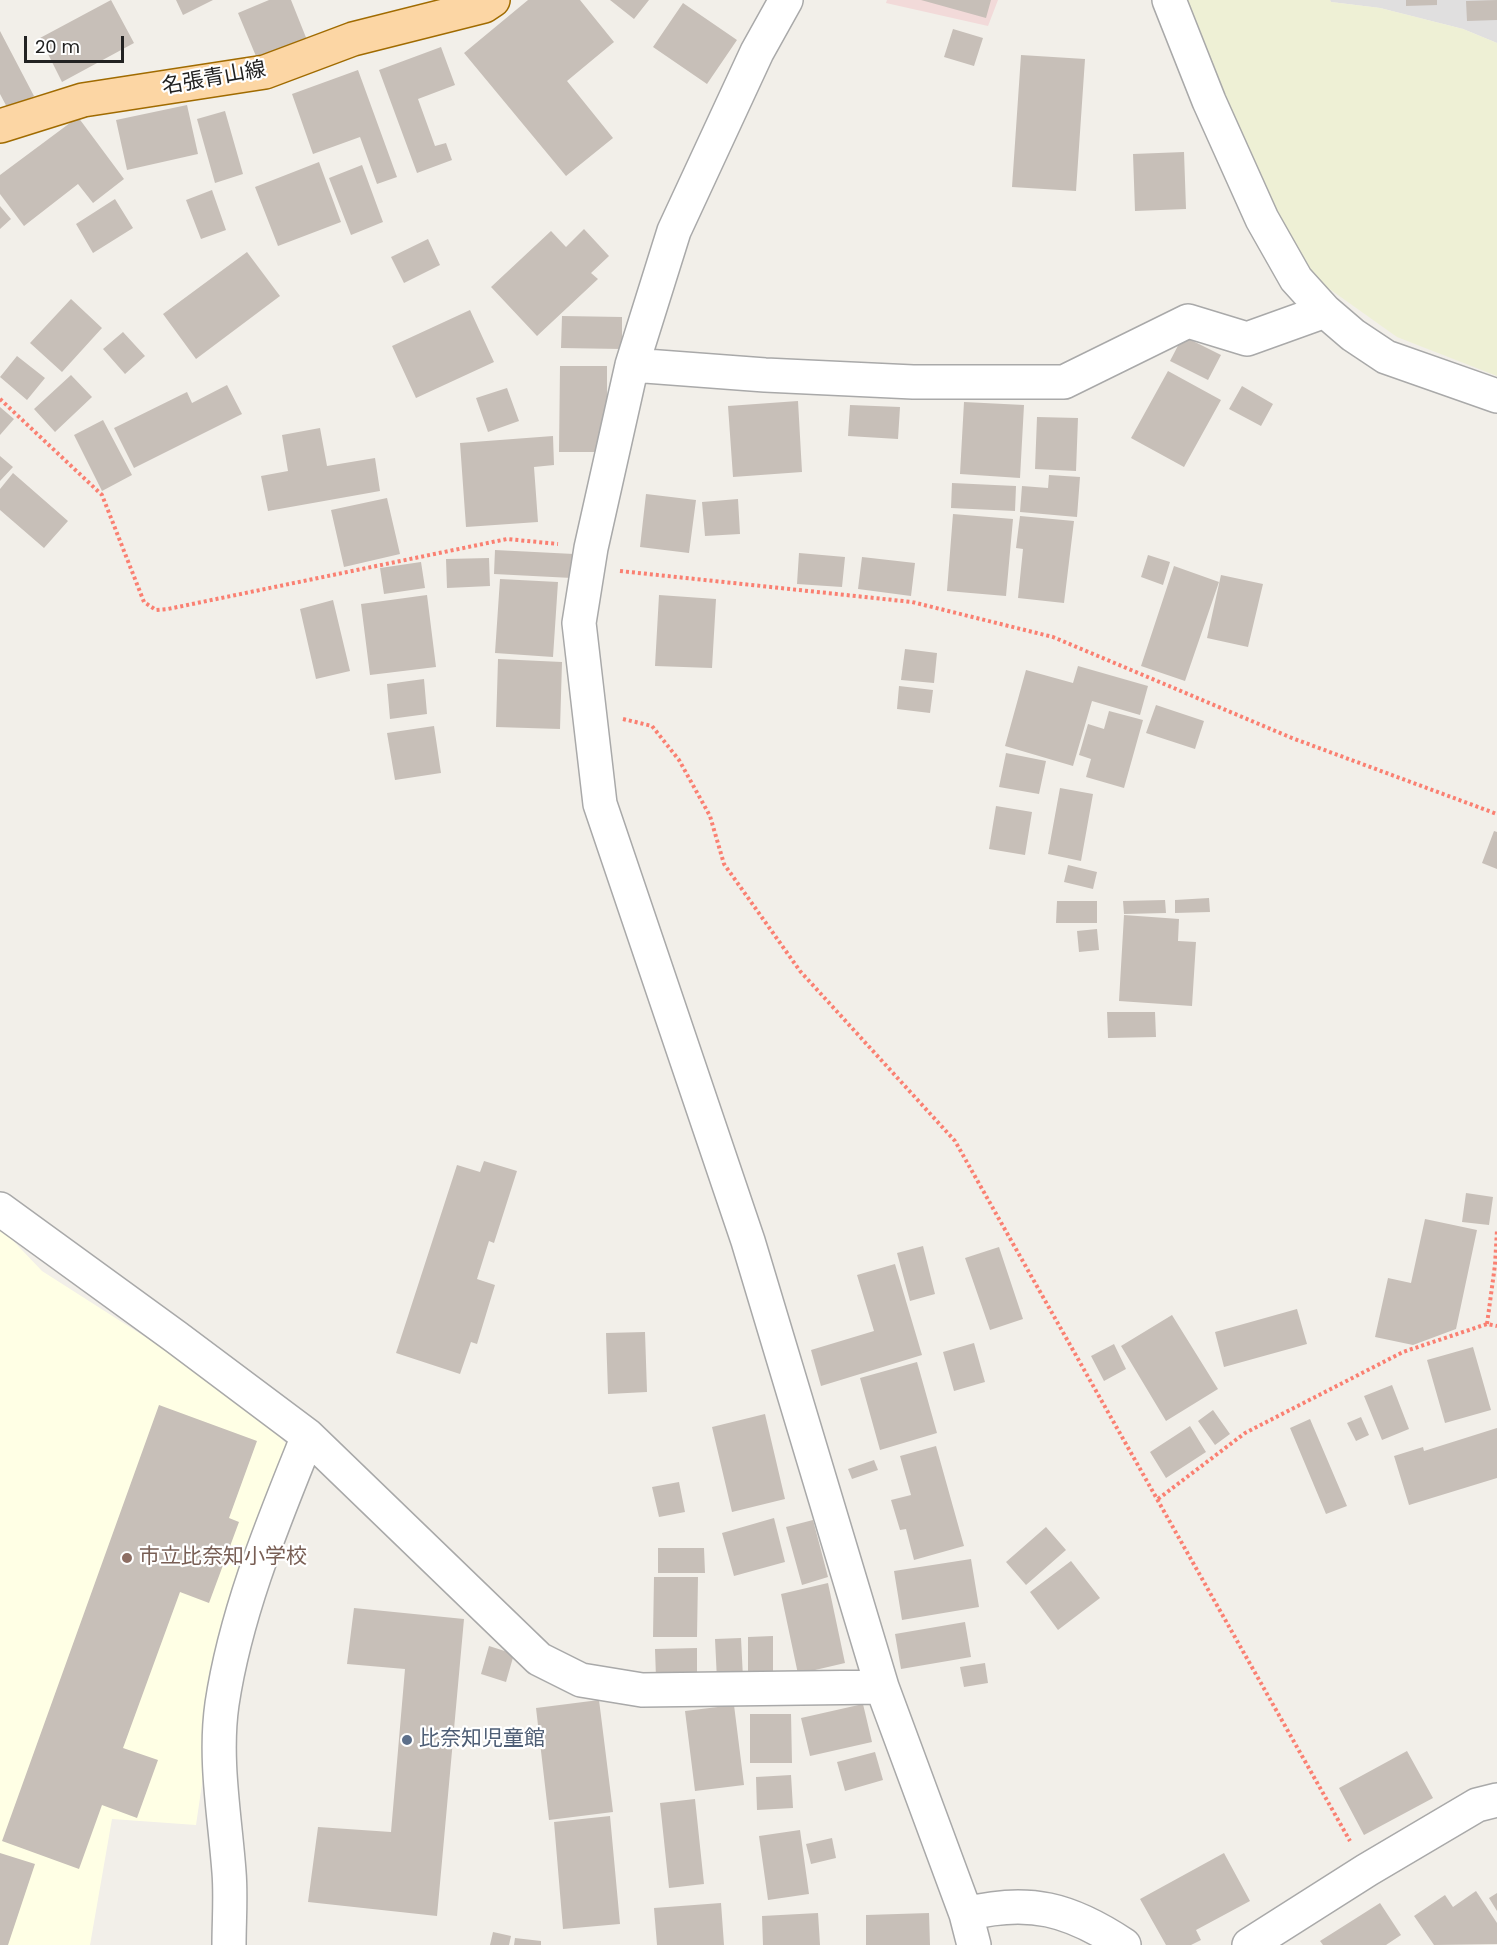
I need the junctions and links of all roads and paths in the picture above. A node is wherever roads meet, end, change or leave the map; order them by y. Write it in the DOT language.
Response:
graph roads {
  1 [pos="493,0"];
  2 [pos="786,0"];
  3 [pos="1169,0"];
  4 [pos="0,126"];
  5 [pos="1325,311"];
  6 [pos="632,365"];
  7 [pos="1497,396"];
  8 [pos="0,399"];
  9 [pos="590,558"];
  10 [pos="588,709"];
  11 [pos="1497,814"];
  12 [pos="0,1209"];
  13 [pos="1497,1230"];
  14 [pos="1487,1324"];
  15 [pos="1497,1326"];
  16 [pos="308,1436"];
  17 [pos="1158,1499"];
  18 [pos="882,1687"];
  19 [pos="1497,1800"];
  20 [pos="1367,1870"];
  21 [pos="966,1914"];
  22 [pos="229,1945"];
  23 [pos="974,1945"];
  24 [pos="1124,1945"];
  25 [pos="1249,1945"];
  1 -- 4 [label="main road, 名張青山線"];
  2 -- 6 [label="street"];
  3 -- 5 [label="street"];
  5 -- 6 [label="street"];
  5 -- 7 [label="street"];
  6 -- 9 [label="street"];
  8 -- 9 [label="path"];
  9 -- 10 [label="street"];
  9 -- 11 [label="path"];
  10 -- 17 [label="path"];
  10 -- 18 [label="street"];
  12 -- 16 [label="street"];
  13 -- 14 [label="path"];
  14 -- 15 [label="path"];
  14 -- 17 [label="path"];
  16 -- 18 [label="street"];
  16 -- 22 [label="street"];
  17 -- 20 [label="path"];
  18 -- 21 [label="street"];
  19 -- 20 [label="street"];
  20 -- 25 [label="street"];
  21 -- 23 [label="street"];
  21 -- 24 [label="street"];
}
